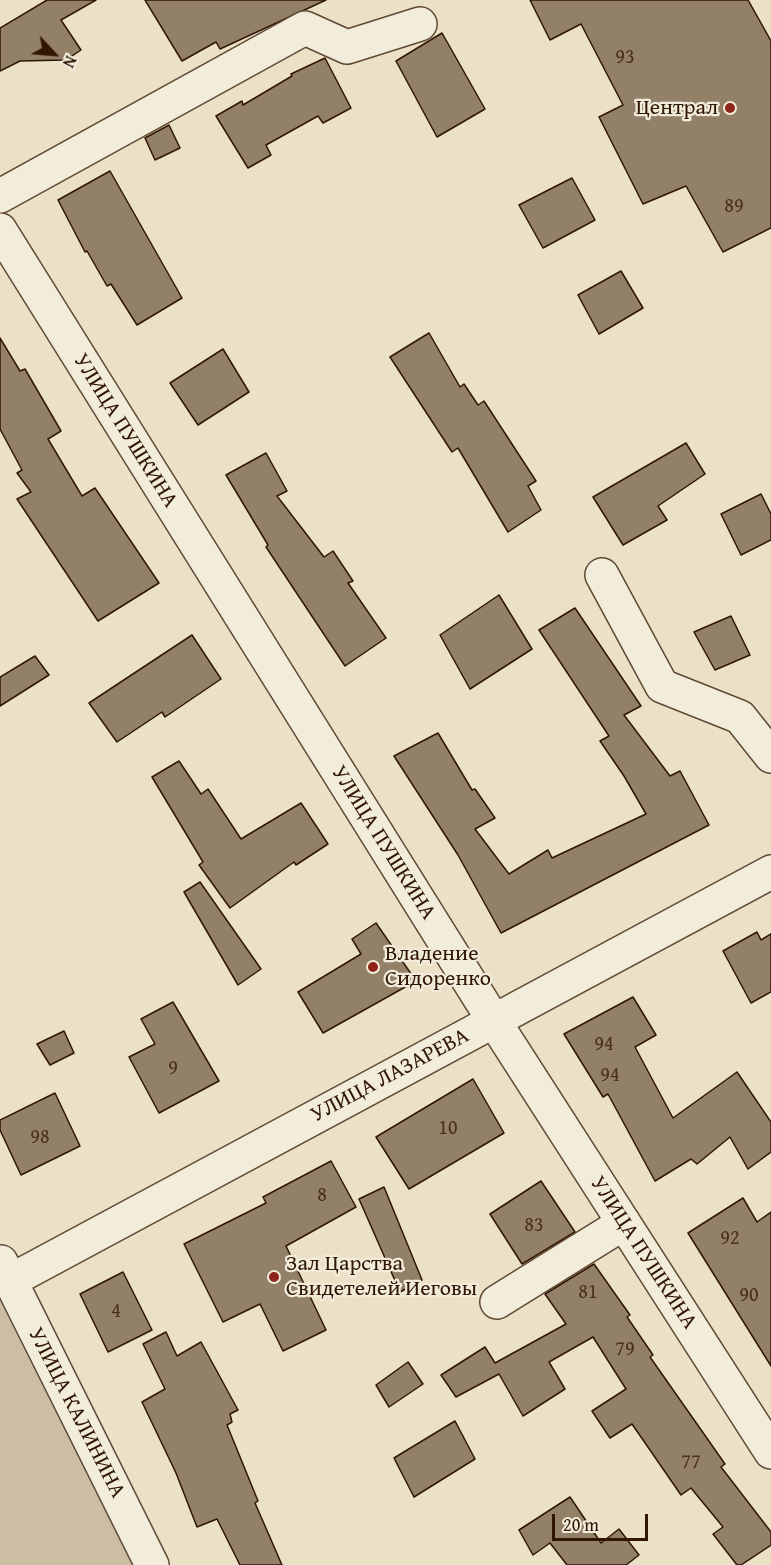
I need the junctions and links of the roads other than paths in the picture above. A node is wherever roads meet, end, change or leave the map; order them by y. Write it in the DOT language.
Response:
graph roads {
  1 [pos="420,24"];
  2 [pos="0,196"];
  3 [pos="0,230"];
  4 [pos="602,575"];
  5 [pos="771,756"];
  6 [pos="771,872"];
  7 [pos="494,1021"];
  8 [pos="624,1222"];
  9 [pos="5,1271"];
  10 [pos="497,1302"];
  11 [pos="771,1452"];
  12 [pos="152,1565"];
  1 -- 2 [label="street"];
  3 -- 7 [label="street, УЛИЦА ПУШКИНА"];
  4 -- 5 [label="street"];
  6 -- 7 [label="street, УЛИЦА ЛАЗАРЕВА"];
  7 -- 8 [label="street, УЛИЦА ПУШКИНА"];
  7 -- 9 [label="street, УЛИЦА ЛАЗАРЕВА"];
  8 -- 10 [label="street"];
  8 -- 11 [label="street, УЛИЦА ПУШКИНА"];
  9 -- 12 [label="street, УЛИЦА КАЛИНИНА"];
}
